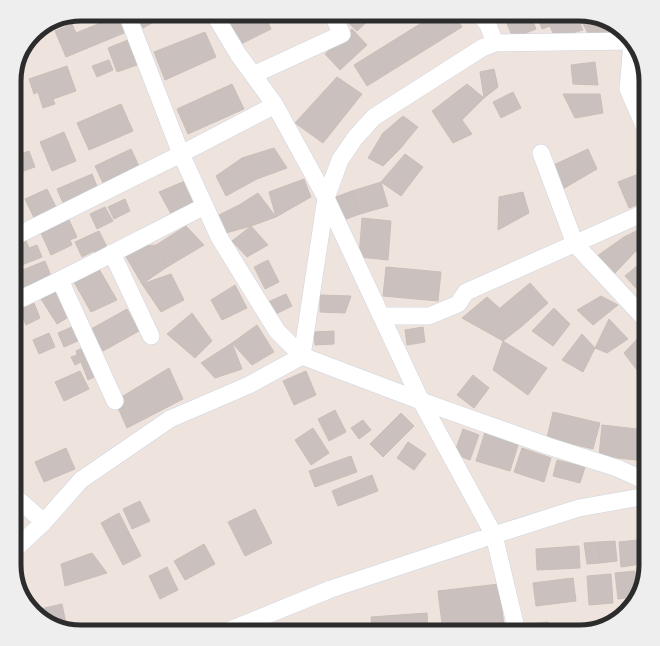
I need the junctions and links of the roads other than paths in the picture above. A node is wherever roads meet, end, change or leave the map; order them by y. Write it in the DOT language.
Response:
graph roads {
  1 [pos="130,21"];
  2 [pos="218,21"];
  3 [pos="336,21"];
  4 [pos="485,21"];
  5 [pos="624,42"];
  6 [pos="495,43"];
  7 [pos="630,51"];
  8 [pos="253,75"];
  9 [pos="274,105"];
  10 [pos="639,114"];
  11 [pos="541,153"];
  12 [pos="182,154"];
  13 [pos="326,198"];
  14 [pos="205,206"];
  15 [pos="639,215"];
  16 [pos="21,234"];
  17 [pos="575,244"];
  18 [pos="112,253"];
  19 [pos="60,280"];
  20 [pos="21,299"];
  21 [pos="639,313"];
  22 [pos="381,316"];
  23 [pos="151,336"];
  24 [pos="302,356"];
  25 [pos="115,401"];
  26 [pos="421,402"];
  27 [pos="639,479"];
  28 [pos="639,497"];
  29 [pos="21,502"];
  30 [pos="44,522"];
  31 [pos="494,535"];
  32 [pos="21,543"];
  33 [pos="242,625"];
  34 [pos="514,625"];
  1 -- 12 [label="street"];
  2 -- 8 [label="street"];
  3 -- 8 [label="street"];
  4 -- 6 [label="street"];
  5 -- 6 [label="street"];
  6 -- 13 [label="street"];
  7 -- 10 [label="street"];
  8 -- 9 [label="street"];
  9 -- 12 [label="street"];
  9 -- 13 [label="street"];
  11 -- 17 [label="street"];
  12 -- 14 [label="street"];
  12 -- 16 [label="street"];
  13 -- 22 [label="street"];
  13 -- 24 [label="street"];
  14 -- 18 [label="street"];
  14 -- 24 [label="street"];
  15 -- 17 [label="street"];
  17 -- 21 [label="street"];
  17 -- 22 [label="street"];
  18 -- 19 [label="street"];
  18 -- 23 [label="street"];
  19 -- 20 [label="street"];
  19 -- 25 [label="street"];
  22 -- 26 [label="street"];
  24 -- 26 [label="street"];
  24 -- 30 [label="street"];
  26 -- 27 [label="street"];
  26 -- 31 [label="street"];
  28 -- 31 [label="street"];
  29 -- 30 [label="street"];
  30 -- 32 [label="street"];
  31 -- 33 [label="street"];
  31 -- 34 [label="street"];
}
